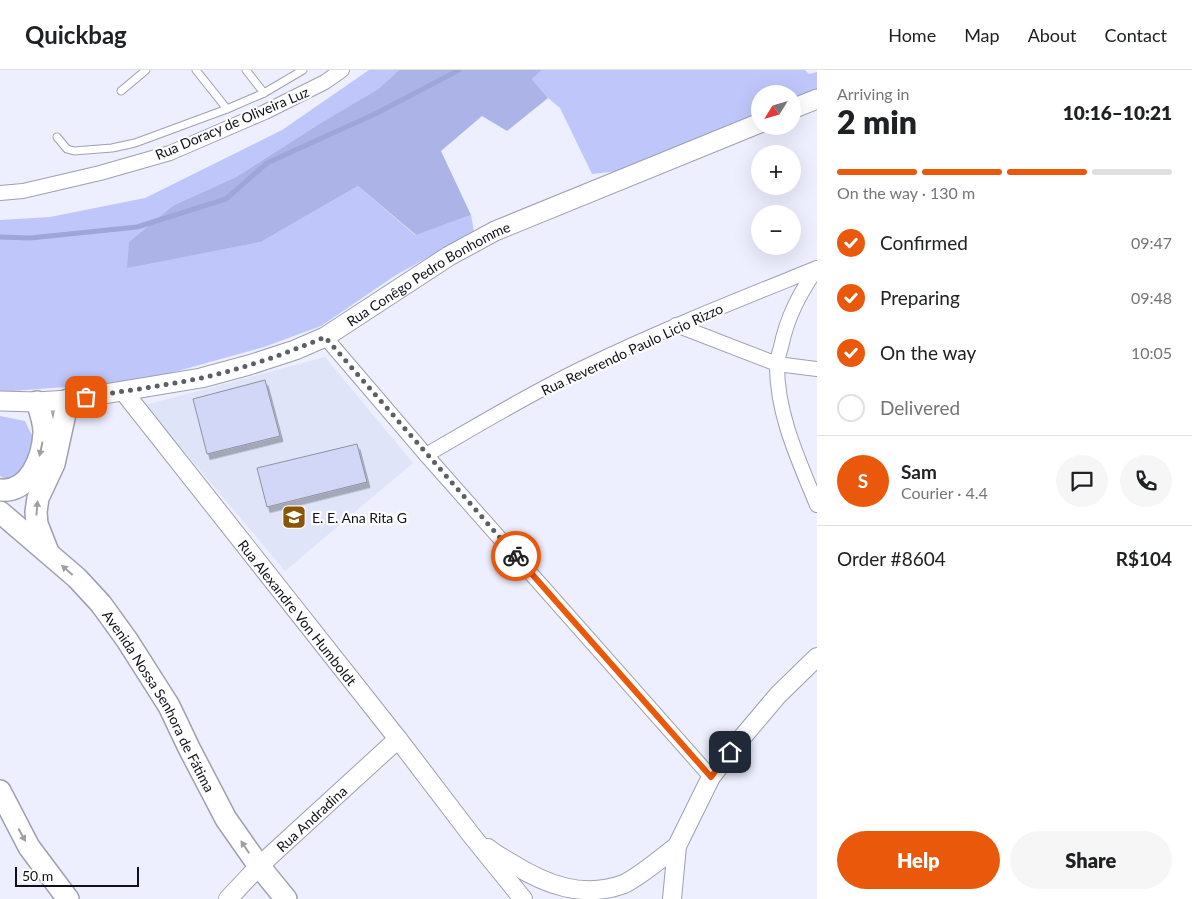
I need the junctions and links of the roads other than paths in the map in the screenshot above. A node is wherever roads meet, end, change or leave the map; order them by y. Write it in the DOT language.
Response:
graph roads {
  1 [pos="146,70"];
  2 [pos="196,70"];
  3 [pos="246,70"];
  4 [pos="303,70"];
  5 [pos="342,70"];
  6 [pos="121,91"];
  7 [pos="264,93"];
  8 [pos="817,99"];
  9 [pos="801,105"];
  10 [pos="227,109"];
  11 [pos="751,127"];
  12 [pos="57,137"];
  13 [pos="0,193"];
  14 [pos="817,268"];
  15 [pos="676,325"];
  16 [pos="325,337"];
  17 [pos="777,364"];
  18 [pos="817,369"];
  19 [pos="123,391"];
  20 [pos="68,400"];
  21 [pos="0,401"];
  22 [pos="37,402"];
  23 [pos="426,455"];
  24 [pos="0,490"];
  25 [pos="817,505"];
  26 [pos="2,522"];
  27 [pos="49,554"];
  28 [pos="817,657"];
  29 [pos="398,739"];
  30 [pos="711,777"];
  31 [pos="0,791"];
  32 [pos="472,836"];
  33 [pos="677,846"];
  34 [pos="259,866"];
  35 [pos="68,899"];
  36 [pos="228,899"];
  37 [pos="286,899"];
  38 [pos="523,899"];
  39 [pos="672,899"];
  1 -- 6 [label="lane"];
  2 -- 10 [label="lane"];
  3 -- 7 [label="lane"];
  4 -- 7 [label="lane"];
  5 -- 13 [label="street, Rua Doracy de Oliveira Luz"];
  7 -- 10 [label="lane"];
  8 -- 9 [label="main road"];
  10 -- 12 [label="lane"];
  11 -- 16 [label="main road, Rua Conêgo Pedro Bonhomme"];
  14 -- 15 [label="street, Rua Reverendo Paulo Licio Rizzo"];
  14 -- 17 [label="street"];
  15 -- 17 [label="street"];
  15 -- 23 [label="street, Rua Reverendo Paulo Licio Rizzo"];
  16 -- 19 [label="main road, Rua Conêgo Pedro Bonhomme"];
  16 -- 23 [label="street"];
  17 -- 18 [label="street"];
  17 -- 25 [label="street"];
  19 -- 20 [label="main road, Rua Conêgo Pedro Bonhomme"];
  19 -- 29 [label="street, Rua Alexandre Von Humboldt"];
  20 -- 22 [label="main road, Rua Conêgo Pedro Bonhomme"];
  27 -- 20 [label="main road, one-way"];
  21 -- 22 [label="main road, Rua Conêgo Pedro Bonhomme"];
  22 -- 24 [label="main road, one-way"];
  23 -- 30 [label="street"];
  26 -- 27 [label="main road, Avenida Nossa Senhora de Fátima"];
  34 -- 27 [label="main road, Avenida Nossa Senhora de Fátima, one-way"];
  28 -- 30 [label="street, Rua Alexandre Von Humboldt"];
  29 -- 32 [label="street, Rua Alexandre Von Humboldt"];
  29 -- 34 [label="street, Rua Andradina"];
  30 -- 33 [label="street, Rua Alexandre Von Humboldt"];
  31 -- 35 [label="main road, one-way"];
  32 -- 33 [label="street, Rua Alexandre Von Humboldt"];
  32 -- 38 [label="street, Rua Alexandre Von Humboldt"];
  33 -- 39 [label="street, Rua Alexandre Von Humboldt"];
  34 -- 36 [label="street, Rua Andradina"];
  34 -- 37 [label="main road, Avenida Nossa Senhora de Fátima"];
}
